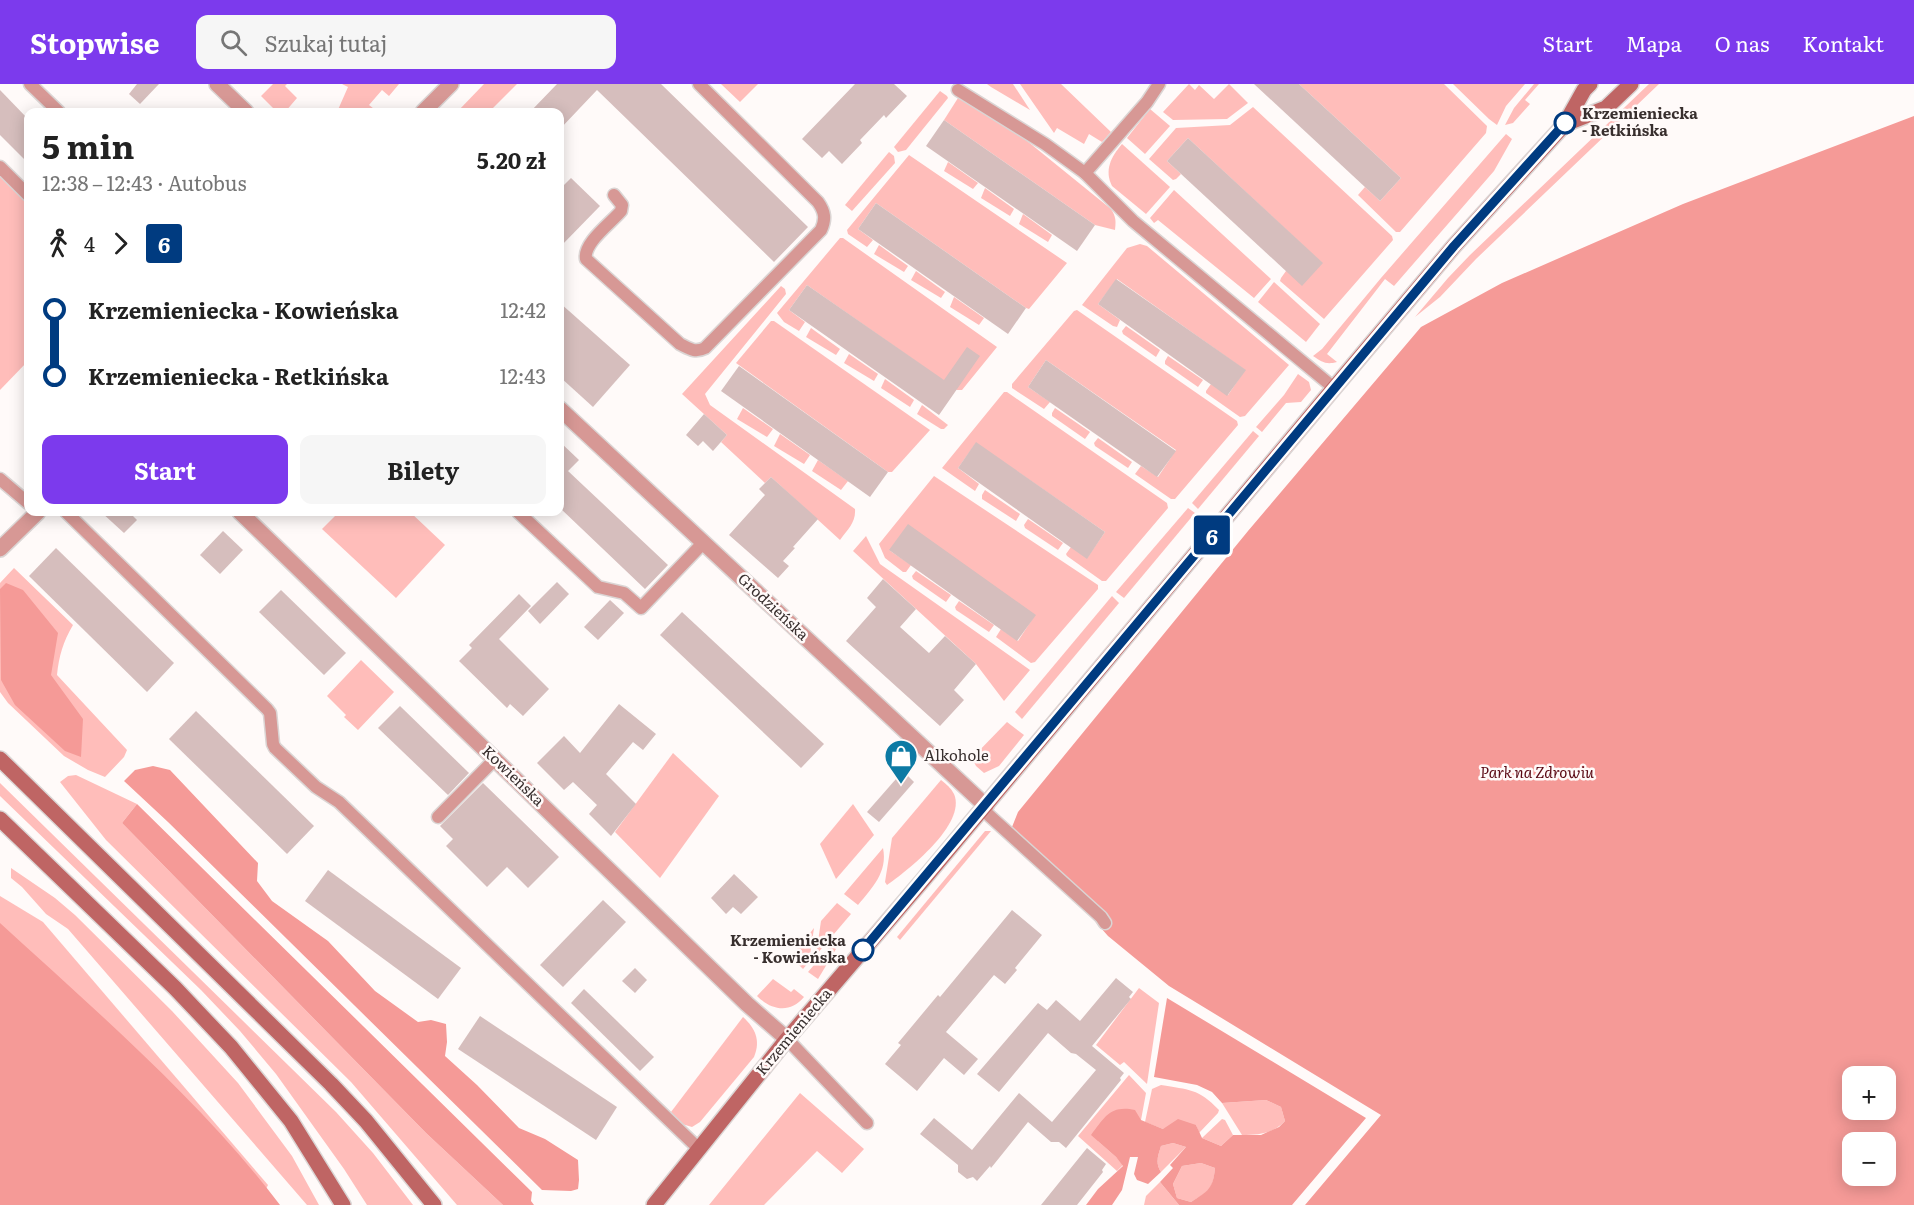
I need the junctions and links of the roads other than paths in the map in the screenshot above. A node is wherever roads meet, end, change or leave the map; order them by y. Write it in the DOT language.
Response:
graph roads {
  1 [pos="30,84"];
  2 [pos="217,84"];
  3 [pos="451,84"];
  4 [pos="699,84"];
  5 [pos="1159,84"];
  6 [pos="1590,84"];
  7 [pos="1631,84"];
  8 [pos="958,90"];
  9 [pos="55,108"];
  10 [pos="242,108"];
  11 [pos="427,108"];
  12 [pos="1565,123"];
  13 [pos="0,167"];
  14 [pos="1085,173"];
  15 [pos="24,191"];
  16 [pos="614,195"];
  17 [pos="1334,388"];
  18 [pos="564,413"];
  19 [pos="0,478"];
  20 [pos="24,499"];
  21 [pos="33,516"];
  22 [pos="70,516"];
  23 [pos="244,516"];
  24 [pos="522,516"];
  25 [pos="704,542"];
  26 [pos="0,549"];
  27 [pos="0,759"];
  28 [pos="495,759"];
  29 [pos="984,807"];
  30 [pos="438,817"];
  31 [pos="0,819"];
  32 [pos="1105,923"];
  33 [pos="787,1039"];
  34 [pos="867,1123"];
  35 [pos="699,1149"];
  36 [pos="434,1202"];
  37 [pos="654,1204"];
  38 [pos="343,1205"];
  1 -- 9 [label="lane"];
  2 -- 10 [label="street"];
  3 -- 11 [label="street"];
  4 -- 16 [label="lane"];
  5 -- 14 [label="lane"];
  6 -- 12 [label="main road, Krzemieniecka"];
  7 -- 12 [label="main road, Krzemieniecka"];
  8 -- 14 [label="lane"];
  12 -- 17 [label="main road, Krzemieniecka"];
  13 -- 15 [label="lane"];
  14 -- 17 [label="lane"];
  17 -- 29 [label="main road, Krzemieniecka"];
  18 -- 25 [label="street, Grodzieńska"];
  19 -- 20 [label="lane"];
  21 -- 26 [label="street"];
  22 -- 35 [label="lane"];
  23 -- 28 [label="street, Kowieńska"];
  24 -- 25 [label="lane"];
  25 -- 29 [label="street, Grodzieńska"];
  27 -- 36 [label="main road"];
  28 -- 30 [label="lane"];
  28 -- 33 [label="street, Kowieńska"];
  29 -- 32 [label="lane"];
  29 -- 33 [label="main road, Krzemieniecka"];
  31 -- 38 [label="main road"];
  33 -- 34 [label="lane"];
  33 -- 35 [label="main road, Krzemieniecka"];
  35 -- 37 [label="main road, Krzemieniecka"];
}
